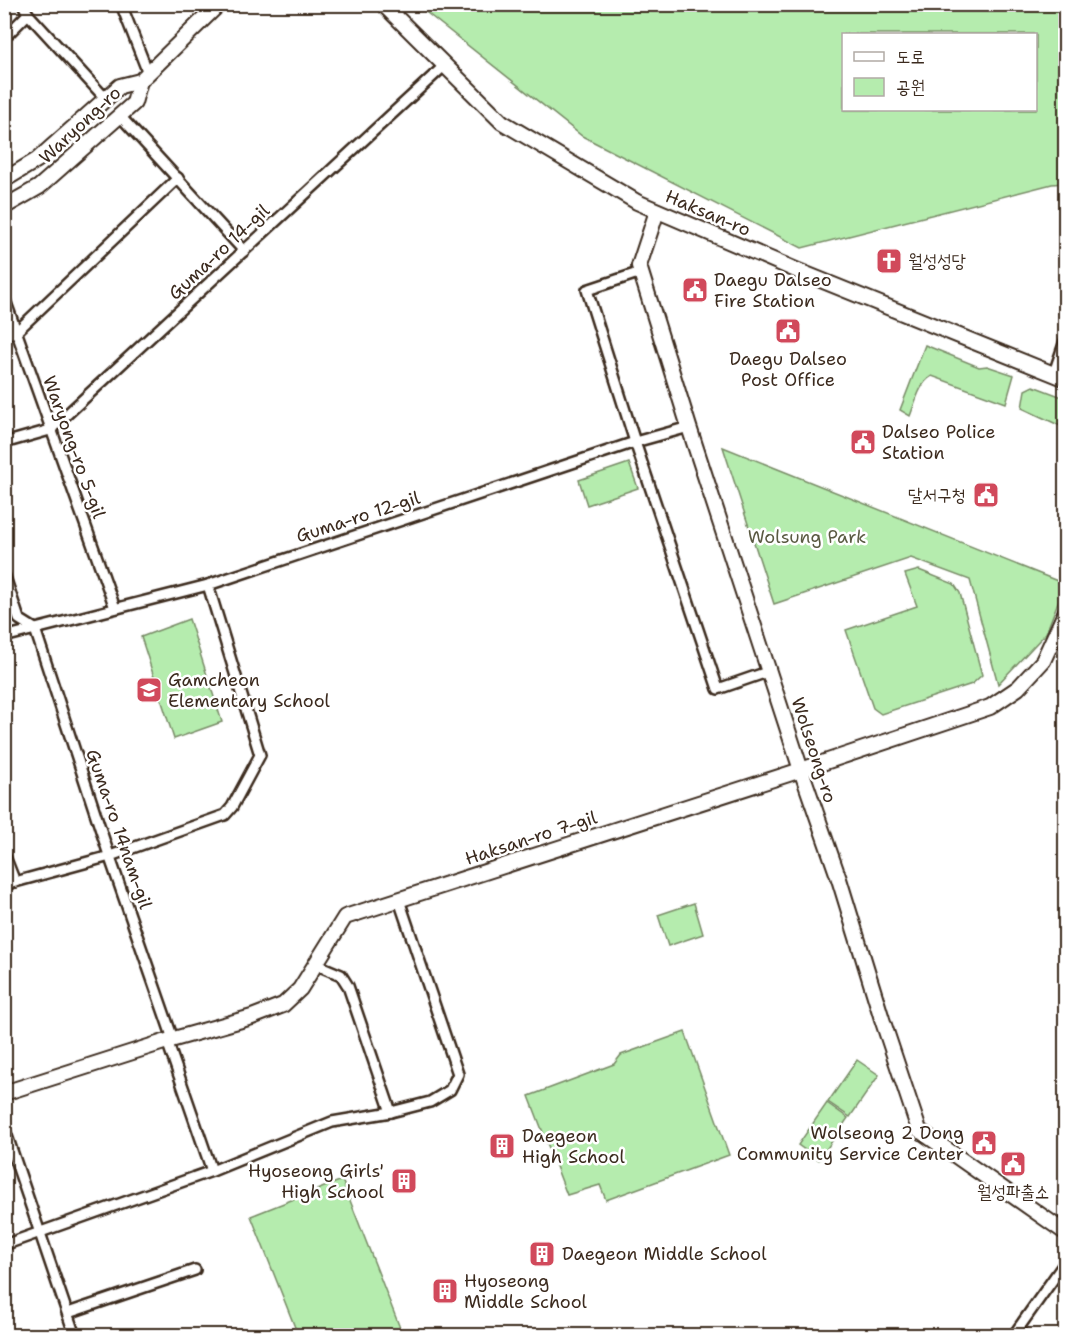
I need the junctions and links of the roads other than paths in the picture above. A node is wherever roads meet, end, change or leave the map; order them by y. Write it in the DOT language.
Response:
graph roads {
  1 [pos="23,4"];
  2 [pos="121,4"];
  3 [pos="219,4"];
  4 [pos="383,4"];
  5 [pos="28,14"];
  6 [pos="4,38"];
  7 [pos="445,65"];
  8 [pos="144,77"];
  9 [pos="106,99"];
  10 [pos="120,116"];
  11 [pos="178,178"];
  12 [pos="4,180"];
  13 [pos="4,207"];
  14 [pos="657,211"];
  15 [pos="244,251"];
  16 [pos="641,272"];
  17 [pos="4,297"];
  18 [pos="16,332"];
  19 [pos="4,335"];
  20 [pos="1065,338"];
  21 [pos="1059,376"];
  22 [pos="689,428"];
  23 [pos="50,430"];
  24 [pos="635,442"];
  25 [pos="4,443"];
  26 [pos="4,574"];
  27 [pos="208,585"];
  28 [pos="115,608"];
  29 [pos="1065,611"];
  30 [pos="35,629"];
  31 [pos="4,637"];
  32 [pos="770,671"];
  33 [pos="801,770"];
  34 [pos="4,854"];
  35 [pos="110,856"];
  36 [pos="15,882"];
  37 [pos="4,885"];
  38 [pos="399,900"];
  39 [pos="315,964"];
  40 [pos="170,1040"];
  41 [pos="4,1093"];
  42 [pos="391,1112"];
  43 [pos="4,1127"];
  44 [pos="212,1171"];
  45 [pos="40,1232"];
  46 [pos="1065,1233"];
  47 [pos="4,1245"];
  48 [pos="1065,1261"];
  49 [pos="195,1270"];
  50 [pos="68,1313"];
  51 [pos="75,1335"];
  52 [pos="1013,1335"];
  1 -- 5 [label="street"];
  2 -- 8 [label="street"];
  3 -- 8 [label="street, Waryong-ro"];
  4 -- 7 [label="street, Haksan-ro"];
  5 -- 6 [label="street"];
  5 -- 9 [label="street"];
  7 -- 14 [label="street, Haksan-ro"];
  7 -- 15 [label="street, Guma-ro 14-gil"];
  8 -- 9 [label="street, Waryong-ro"];
  8 -- 10 [label="street, Waryong-ro"];
  9 -- 12 [label="street, Waryong-ro"];
  10 -- 11 [label="street"];
  10 -- 13 [label="street, Waryong-ro"];
  11 -- 15 [label="street"];
  11 -- 18 [label="street"];
  14 -- 16 [label="street, Wolseong-ro"];
  14 -- 21 [label="street, Haksan-ro"];
  15 -- 23 [label="street, Guma-ro 14-gil"];
  16 -- 22 [label="street, Wolseong-ro"];
  16 -- 24 [label="street"];
  17 -- 18 [label="street, Waryong-ro 5-gil"];
  18 -- 19 [label="street"];
  18 -- 23 [label="street, Waryong-ro 5-gil"];
  20 -- 21 [label="street"];
  22 -- 24 [label="street, Guma-ro 12-gil"];
  22 -- 32 [label="street, Wolseong-ro"];
  23 -- 25 [label="street, Guma-ro 14-gil"];
  23 -- 28 [label="street, Waryong-ro 5-gil"];
  24 -- 27 [label="street, Guma-ro 12-gil"];
  24 -- 32 [label="street"];
  26 -- 30 [label="street"];
  27 -- 28 [label="street, Guma-ro 12-gil"];
  27 -- 35 [label="street"];
  28 -- 30 [label="street, Guma-ro 12-gil"];
  29 -- 33 [label="street, Haksan-ro 7-gil"];
  30 -- 31 [label="street, Guma-ro 12-gil"];
  30 -- 35 [label="street, Guma-ro 14nam-gil"];
  32 -- 33 [label="street, Wolseong-ro"];
  33 -- 38 [label="street, Haksan-ro 7-gil"];
  33 -- 46 [label="street, Wolseong-ro"];
  34 -- 36 [label="street"];
  35 -- 36 [label="street"];
  35 -- 40 [label="street, Guma-ro 14nam-gil"];
  36 -- 37 [label="street"];
  38 -- 39 [label="street, Haksan-ro 7-gil"];
  38 -- 42 [label="street"];
  39 -- 40 [label="street, Haksan-ro 7-gil"];
  39 -- 42 [label="street"];
  40 -- 41 [label="street, Haksan-ro 7-gil"];
  40 -- 44 [label="street, Guma-ro 14nam-gil"];
  42 -- 44 [label="street"];
  43 -- 45 [label="street"];
  44 -- 45 [label="street"];
  45 -- 47 [label="street"];
  45 -- 50 [label="street"];
  48 -- 52 [label="street"];
  49 -- 50 [label="street"];
  50 -- 51 [label="street"];
}
